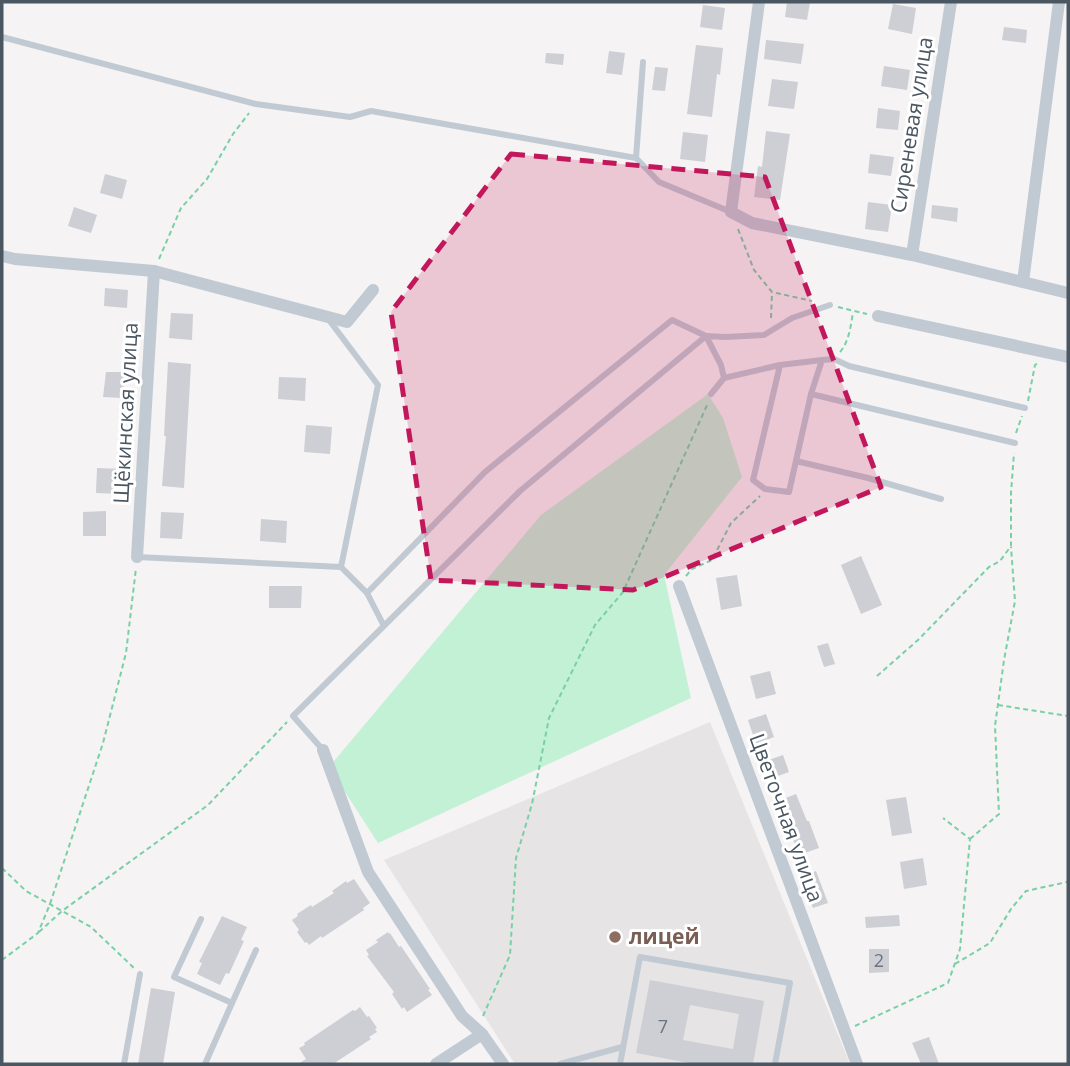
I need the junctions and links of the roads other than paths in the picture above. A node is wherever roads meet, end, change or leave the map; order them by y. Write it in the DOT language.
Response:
graph roads {
  1 [pos="759,2"];
  2 [pos="951,2"];
  3 [pos="1059,2"];
  4 [pos="2,37"];
  5 [pos="643,62"];
  6 [pos="636,158"];
  7 [pos="731,212"];
  8 [pos="912,255"];
  9 [pos="2,256"];
  10 [pos="154,271"];
  11 [pos="1023,282"];
  12 [pos="373,290"];
  13 [pos="1068,293"];
  14 [pos="830,305"];
  15 [pos="326,316"];
  16 [pos="878,317"];
  17 [pos="706,336"];
  18 [pos="1063,356"];
  19 [pos="822,360"];
  20 [pos="780,365"];
  21 [pos="724,378"];
  22 [pos="711,394"];
  23 [pos="811,394"];
  24 [pos="1025,408"];
  25 [pos="1015,443"];
  26 [pos="796,461"];
  27 [pos="941,499"];
  28 [pos="137,557"];
  29 [pos="341,567"];
  30 [pos="679,586"];
  31 [pos="367,593"];
  32 [pos="384,625"];
  33 [pos="323,750"];
  34 [pos="201,919"];
  35 [pos="256,950"];
  36 [pos="140,974"];
  37 [pos="232,1003"];
  38 [pos="482,1034"];
  39 [pos="622,1047"];
  40 [pos="124,1064"];
  41 [pos="205,1064"];
  42 [pos="436,1064"];
  43 [pos="503,1064"];
  44 [pos="560,1064"];
  45 [pos="620,1064"];
  46 [pos="775,1064"];
  47 [pos="857,1064"];
  1 -- 7 [label="street"];
  2 -- 8 [label="street, Сиреневая улица"];
  3 -- 11 [label="street"];
  4 -- 6 [label="lane"];
  5 -- 6 [label="lane"];
  6 -- 7 [label="lane"];
  7 -- 8 [label="street"];
  8 -- 11 [label="street"];
  9 -- 10 [label="street"];
  10 -- 15 [label="street"];
  10 -- 28 [label="street, Щёкинская улица"];
  11 -- 13 [label="street"];
  12 -- 15 [label="street"];
  14 -- 17 [label="lane"];
  15 -- 29 [label="lane"];
  16 -- 18 [label="street"];
  17 -- 21 [label="lane"];
  17 -- 31 [label="lane"];
  17 -- 32 [label="lane"];
  19 -- 20 [label="lane"];
  19 -- 23 [label="lane"];
  19 -- 24 [label="lane"];
  20 -- 21 [label="lane"];
  20 -- 26 [label="lane"];
  21 -- 22 [label="lane"];
  23 -- 25 [label="lane"];
  23 -- 26 [label="lane"];
  26 -- 27 [label="lane"];
  28 -- 29 [label="lane"];
  29 -- 31 [label="lane"];
  30 -- 47 [label="street, Цветочная улица"];
  31 -- 32 [label="lane"];
  32 -- 33 [label="lane"];
  33 -- 38 [label="street"];
  34 -- 37 [label="lane"];
  35 -- 37 [label="lane"];
  36 -- 40 [label="lane"];
  37 -- 41 [label="lane"];
  38 -- 42 [label="street"];
  38 -- 43 [label="street"];
  39 -- 44 [label="lane"];
  39 -- 45 [label="lane"];
  39 -- 46 [label="lane"];
}
